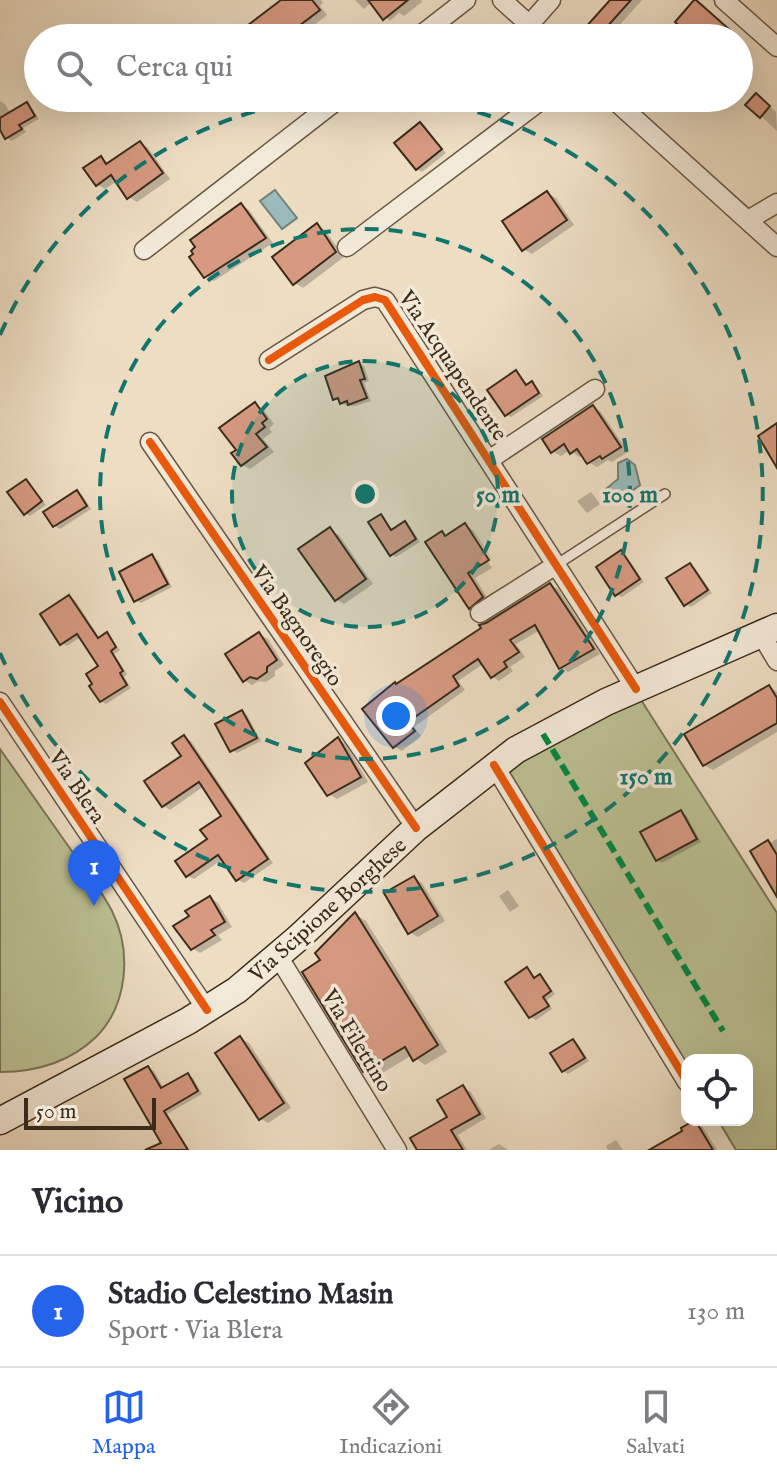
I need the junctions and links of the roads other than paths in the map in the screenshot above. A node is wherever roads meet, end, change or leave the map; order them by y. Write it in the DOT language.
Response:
graph roads {
  1 [pos="466,0"];
  2 [pos="502,0"];
  3 [pos="551,0"];
  4 [pos="724,0"];
  5 [pos="435,24"];
  6 [pos="528,24"];
  7 [pos="530,24"];
  8 [pos="751,24"];
  9 [pos="753,26"];
  10 [pos="777,47"];
  11 [pos="322,112"];
  12 [pos="525,112"];
  13 [pos="628,112"];
  14 [pos="777,203"];
  15 [pos="748,220"];
  16 [pos="347,247"];
  17 [pos="777,247"];
  18 [pos="144,250"];
  19 [pos="269,360"];
  20 [pos="595,389"];
  21 [pos="150,442"];
  22 [pos="489,460"];
  23 [pos="665,494"];
  24 [pos="556,565"];
  25 [pos="480,613"];
  26 [pos="769,630"];
  27 [pos="777,661"];
  28 [pos="636,689"];
  29 [pos="0,702"];
  30 [pos="494,765"];
  31 [pos="416,828"];
  32 [pos="278,956"];
  33 [pos="207,1010"];
  34 [pos="681,1072"];
  35 [pos="0,1121"];
  36 [pos="397,1150"];
  1 -- 5 [label="street"];
  2 -- 6 [label="street"];
  3 -- 7 [label="street"];
  4 -- 8 [label="street"];
  9 -- 10 [label="street"];
  11 -- 18 [label="street"];
  12 -- 16 [label="street"];
  13 -- 15 [label="street"];
  14 -- 15 [label="street"];
  15 -- 17 [label="street"];
  19 -- 22 [label="street, Via Acquapendente"];
  20 -- 22 [label="street"];
  21 -- 31 [label="street, Via Bagnoregio"];
  22 -- 24 [label="street, Via Acquapendente"];
  23 -- 24 [label="lane"];
  24 -- 25 [label="street"];
  24 -- 28 [label="street, Via Acquapendente"];
  26 -- 27 [label="street"];
  26 -- 28 [label="main road, Via Scipione Borghese"];
  28 -- 30 [label="main road, Via Scipione Borghese"];
  29 -- 33 [label="street, Via Blera"];
  30 -- 31 [label="main road, Via Scipione Borghese"];
  30 -- 34 [label="street"];
  31 -- 32 [label="main road, Via Scipione Borghese"];
  32 -- 33 [label="main road, Via Scipione Borghese"];
  32 -- 36 [label="street, Via Filettino"];
  33 -- 35 [label="main road, Via Scipione Borghese"];
}
